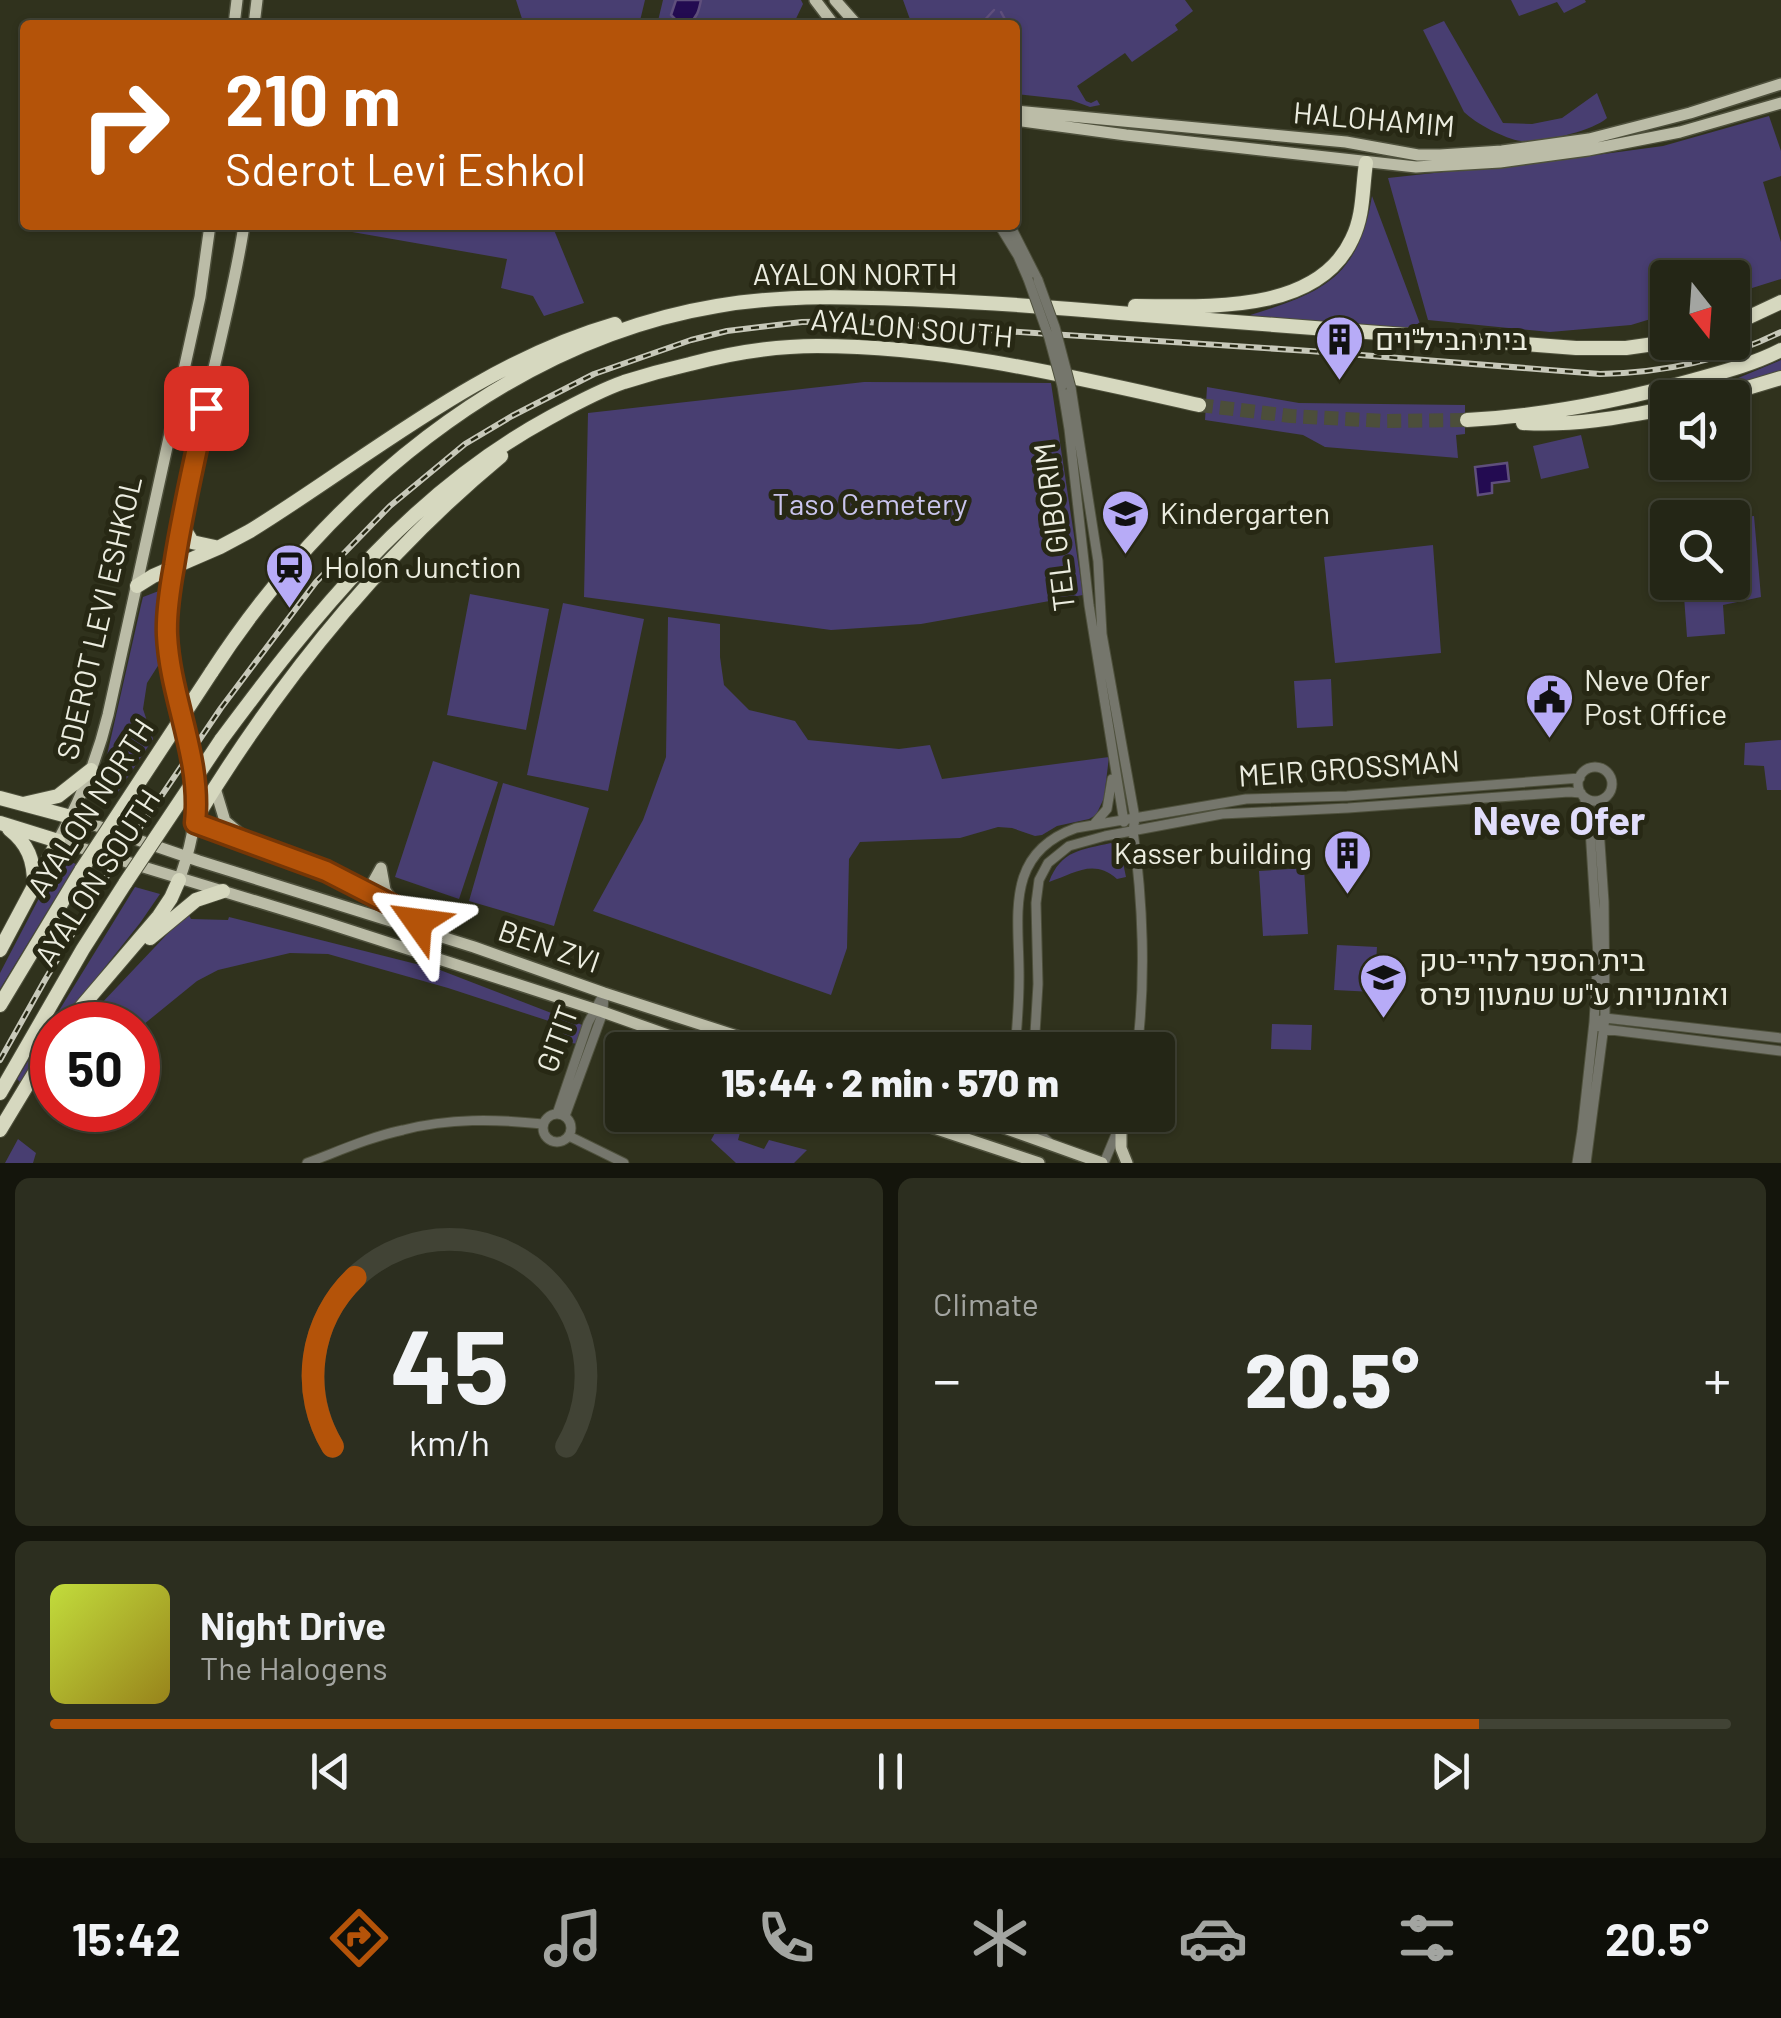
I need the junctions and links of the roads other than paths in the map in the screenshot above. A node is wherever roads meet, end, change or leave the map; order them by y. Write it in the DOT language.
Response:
graph roads {
  1 [pos="815,0"];
  2 [pos="834,0"];
  3 [pos="830,20"];
  4 [pos="852,20"];
  5 [pos="1781,84"];
  6 [pos="1781,103"];
  7 [pos="1020,113"];
  8 [pos="1020,114"];
  9 [pos="1383,150"];
  10 [pos="1366,163"];
  11 [pos="209,230"];
  12 [pos="243,230"];
  13 [pos="1002,230"];
  14 [pos="1012,230"];
  15 [pos="1033,280"];
  16 [pos="1781,302"];
  17 [pos="719,306"];
  18 [pos="1039,306"];
  19 [pos="1750,317"];
  20 [pos="1650,345"];
  21 [pos="1781,350"];
  22 [pos="1781,378"];
  23 [pos="1692,380"];
  24 [pos="622,383"];
  25 [pos="1066,387"];
  26 [pos="1750,387"];
  27 [pos="1650,391"];
  28 [pos="1199,405"];
  29 [pos="1650,411"];
  30 [pos="181,524"];
  31 [pos="220,547"];
  32 [pos="174,568"];
  33 [pos="137,586"];
  34 [pos="1111,751"];
  35 [pos="92,770"];
  36 [pos="1580,778"];
  37 [pos="215,788"];
  38 [pos="1583,795"];
  39 [pos="0,798"];
  40 [pos="1601,800"];
  41 [pos="24,804"];
  42 [pos="71,818"];
  43 [pos="1135,818"];
  44 [pos="196,820"];
  45 [pos="1123,821"];
  46 [pos="0,823"];
  47 [pos="1092,826"];
  48 [pos="1132,831"];
  49 [pos="58,841"];
  50 [pos="250,842"];
  51 [pos="188,857"];
  52 [pos="179,880"];
  53 [pos="222,890"];
  54 [pos="33,891"];
  55 [pos="368,892"];
  56 [pos="350,907"];
  57 [pos="396,907"];
  58 [pos="440,936"];
  59 [pos="0,950"];
  60 [pos="109,976"];
  61 [pos="604,993"];
  62 [pos="1605,996"];
  63 [pos="86,1002"];
  64 [pos="0,1005"];
  65 [pos="599,1011"];
  66 [pos="1605,1018"];
  67 [pos="1617,1019"];
  68 [pos="1594,1022"];
  69 [pos="1603,1030"];
  70 [pos="1618,1031"];
  71 [pos="659,1032"];
  72 [pos="724,1032"];
  73 [pos="1016,1032"];
  74 [pos="1035,1032"];
  75 [pos="1139,1032"];
  76 [pos="1781,1038"];
  77 [pos="1601,1044"];
  78 [pos="1781,1051"];
  79 [pos="30,1080"];
  80 [pos="0,1093"];
  81 [pos="561,1115"];
  82 [pos="543,1124"];
  83 [pos="0,1130"];
  84 [pos="939,1132"];
  85 [pos="1012,1132"];
  86 [pos="1018,1132"];
  87 [pos="1038,1132"];
  88 [pos="1117,1132"];
  89 [pos="1122,1132"];
  90 [pos="569,1136"];
  91 [pos="1051,1144"];
  92 [pos="1011,1159"];
  93 [pos="307,1163"];
  94 [pos="624,1163"];
  95 [pos="1039,1163"];
  96 [pos="1103,1163"];
  97 [pos="1127,1163"];
  98 [pos="1577,1163"];
  99 [pos="1586,1163"];
  1 -- 3 [label="main road"];
  2 -- 4 [label="main road"];
  5 -- 9 [label="main road, HALOHAMIM"];
  6 -- 10 [label="main road, HALOHAMIM"];
  7 -- 9 [label="main road, HALOHAMIM"];
  8 -- 10 [label="main road, HALOHAMIM"];
  9 -- 10 [label="main road"];
  10 -- 18 [label="highway"];
  11 -- 33 [label="main road, SDEROT LEVI ESHKOL"];
  12 -- 30 [label="main road, SDEROT LEVI ESHKOL"];
  13 -- 15 [label="street, TEL GIBORIM"];
  14 -- 15 [label="street, TEL GIBORIM"];
  15 -- 25 [label="street, TEL GIBORIM, bridge"];
  16 -- 19 [label="highway"];
  17 -- 18 [label="highway, AYALON NORTH"];
  17 -- 31 [label="highway"];
  17 -- 64 [label="highway, AYALON NORTH, bridge"];
  18 -- 20 [label="highway, AYALON NORTH"];
  21 -- 23 [label="highway"];
  22 -- 26 [label="highway"];
  24 -- 28 [label="highway, AYALON SOUTH"];
  24 -- 37 [label="highway"];
  24 -- 80 [label="highway, AYALON SOUTH, bridge"];
  25 -- 34 [label="street, TEL GIBORIM"];
  25 -- 43 [label="street, TEL GIBORIM"];
  27 -- 29 [label="highway"];
  30 -- 31 [label="highway"];
  30 -- 32 [label="main road, SDEROT LEVI ESHKOL"];
  31 -- 32 [label="highway"];
  32 -- 33 [label="highway"];
  32 -- 44 [label="main road, SDEROT LEVI ESHKOL"];
  33 -- 35 [label="main road, SDEROT LEVI ESHKOL"];
  34 -- 45 [label="street, TEL GIBORIM"];
  34 -- 47 [label="street"];
  35 -- 41 [label="highway"];
  35 -- 42 [label="main road, SDEROT LEVI ESHKOL"];
  36 -- 38 [label="street"];
  36 -- 40 [label="street"];
  36 -- 43 [label="street, MEIR GROSSMAN"];
  37 -- 44 [label="highway"];
  37 -- 50 [label="main road"];
  38 -- 40 [label="street"];
  38 -- 48 [label="street, MEIR GROSSMAN"];
  38 -- 68 [label="street"];
  39 -- 41 [label="highway"];
  40 -- 62 [label="street"];
  41 -- 42 [label="highway"];
  42 -- 49 [label="main road, SDEROT LEVI ESHKOL"];
  42 -- 51 [label="main road, BEN ZVI"];
  43 -- 45 [label="street, MEIR GROSSMAN"];
  43 -- 48 [label="street, TEL GIBORIM"];
  44 -- 50 [label="main road"];
  44 -- 51 [label="main road, SDEROT LEVI ESHKOL"];
  45 -- 47 [label="street, MEIR GROSSMAN"];
  45 -- 48 [label="street"];
  46 -- 49 [label="highway"];
  46 -- 54 [label="highway"];
  47 -- 73 [label="street, MEIR GROSSMAN"];
  48 -- 74 [label="street, MEIR GROSSMAN"];
  48 -- 75 [label="street, TEL GIBORIM"];
  49 -- 52 [label="main road, BEN ZVI"];
  49 -- 54 [label="highway"];
  50 -- 55 [label="main road"];
  51 -- 52 [label="main road, SDEROT LEVI ESHKOL"];
  51 -- 56 [label="main road, BEN ZVI"];
  52 -- 53 [label="main road, BEN ZVI"];
  52 -- 60 [label="highway"];
  53 -- 60 [label="highway"];
  53 -- 65 [label="main road, BEN ZVI"];
  54 -- 59 [label="highway"];
  55 -- 56 [label="main road"];
  55 -- 57 [label="main road"];
  55 -- 57 [label="main road"];
  56 -- 58 [label="main road, BEN ZVI"];
  57 -- 58 [label="main road"];
  58 -- 61 [label="main road, BEN ZVI"];
  60 -- 63 [label="highway"];
  61 -- 65 [label="street, GITIT"];
  61 -- 72 [label="main road, BEN ZVI"];
  62 -- 66 [label="street"];
  62 -- 67 [label="street"];
  65 -- 71 [label="main road, BEN ZVI"];
  65 -- 81 [label="street, GITIT"];
  66 -- 67 [label="street"];
  66 -- 68 [label="street"];
  66 -- 69 [label="street"];
  67 -- 76 [label="street"];
  68 -- 69 [label="street"];
  68 -- 98 [label="street"];
  69 -- 70 [label="street"];
  69 -- 77 [label="street"];
  70 -- 77 [label="street"];
  70 -- 78 [label="street"];
  77 -- 99 [label="street"];
  79 -- 83 [label="highway"];
  81 -- 82 [label="street"];
  81 -- 90 [label="street"];
  82 -- 90 [label="street"];
  82 -- 93 [label="street"];
  84 -- 92 [label="main road"];
  85 -- 92 [label="main road"];
  86 -- 91 [label="main road"];
  87 -- 91 [label="street"];
  88 -- 96 [label="street"];
  89 -- 97 [label="main road"];
  90 -- 94 [label="street"];
  91 -- 96 [label="main road"];
  92 -- 95 [label="main road"];
}
